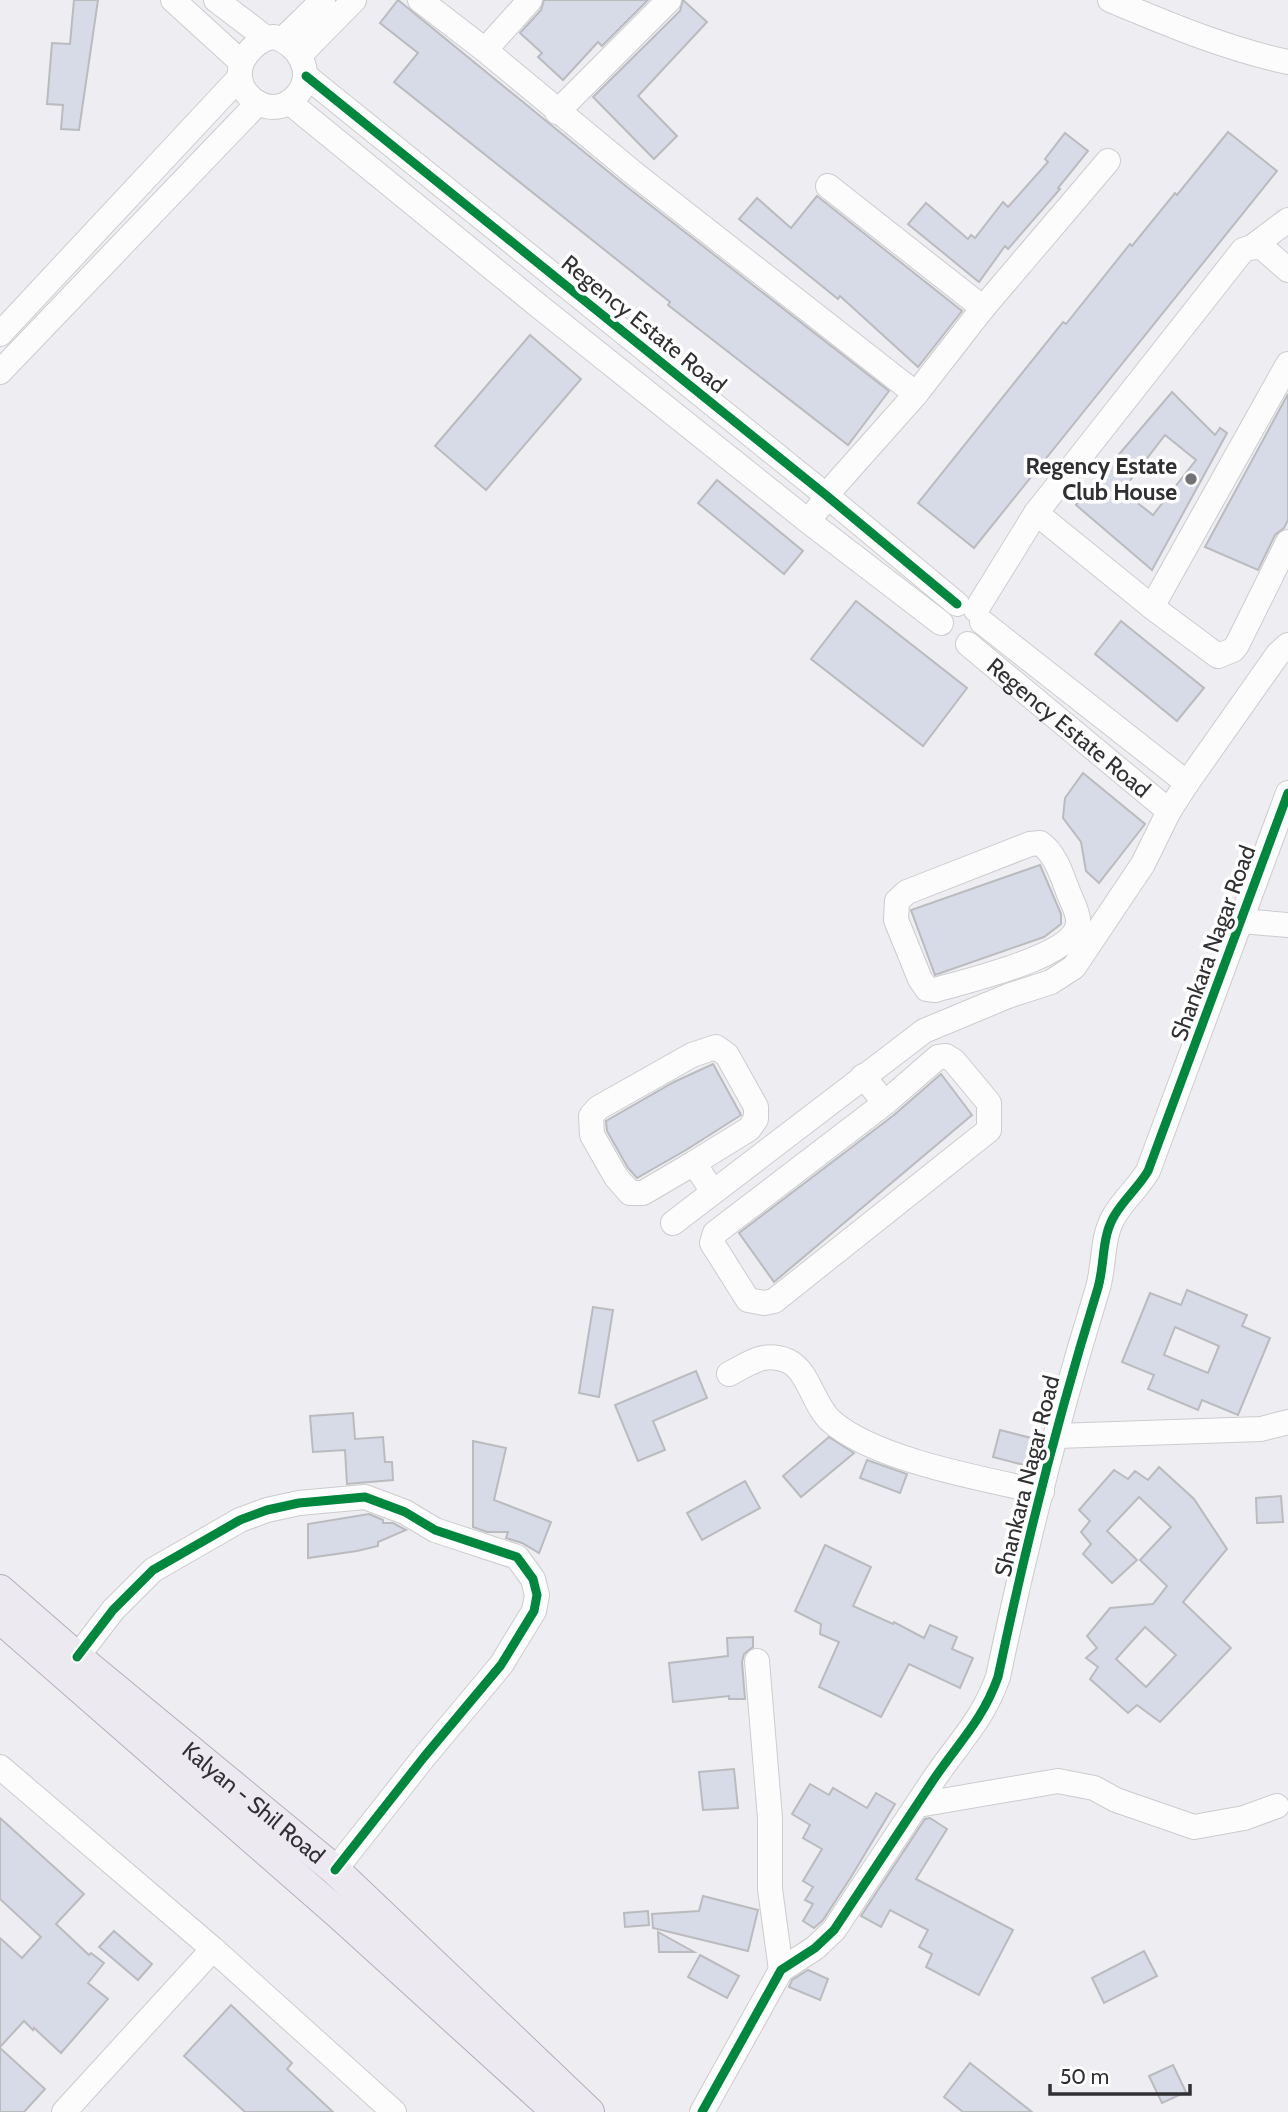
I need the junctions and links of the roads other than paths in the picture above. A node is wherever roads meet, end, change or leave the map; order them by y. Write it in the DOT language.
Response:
graph roads {
  1 [pos="173,0"];
  2 [pos="216,0"];
  3 [pos="323,0"];
  4 [pos="354,0"];
  5 [pos="420,0"];
  6 [pos="530,0"];
  7 [pos="669,0"];
  8 [pos="1110,0"];
  9 [pos="485,50"];
  10 [pos="289,52"];
  11 [pos="1288,62"];
  12 [pos="240,69"];
  13 [pos="289,102"];
  14 [pos="258,103"];
  15 [pos="557,111"];
  16 [pos="1108,161"];
  17 [pos="828,186"];
  18 [pos="125,200"];
  19 [pos="1288,220"];
  20 [pos="145,223"];
  21 [pos="1252,247"];
  22 [pos="1288,270"];
  23 [pos="561,283"];
  24 [pos="540,307"];
  25 [pos="983,307"];
  26 [pos="0,334"];
  27 [pos="1288,364"];
  28 [pos="0,372"];
  29 [pos="916,394"];
  30 [pos="827,496"];
  31 [pos="1036,513"];
  32 [pos="808,522"];
  33 [pos="1288,542"];
  34 [pos="1152,607"];
  35 [pos="972,612"];
  36 [pos="941,623"];
  37 [pos="968,644"];
  38 [pos="1285,653"];
  39 [pos="1187,783"];
  40 [pos="1288,793"];
  41 [pos="1169,811"];
  42 [pos="1241,921"];
  43 [pos="1288,925"];
  44 [pos="998,970"];
  45 [pos="1008,996"];
  46 [pos="863,1076"];
  47 [pos="885,1102"];
  48 [pos="694,1163"];
  49 [pos="713,1192"];
  50 [pos="673,1223"];
  51 [pos="729,1374"];
  52 [pos="1288,1422"];
  53 [pos="1057,1436"];
  54 [pos="1042,1492"];
  55 [pos="0,1590"];
  56 [pos="0,1618"];
  57 [pos="77,1657"];
  58 [pos="757,1661"];
  59 [pos="0,1767"];
  60 [pos="918,1805"];
  61 [pos="1277,1805"];
  62 [pos="335,1870"];
  63 [pos="213,1949"];
  64 [pos="781,1970"];
  65 [pos="64,2112"];
  66 [pos="394,2112"];
  67 [pos="557,2112"];
  68 [pos="589,2112"];
  69 [pos="702,2112"];
  1 -- 12 [label="street"];
  2 -- 10 [label="street, Regency Estate Road"];
  3 -- 10 [label="street"];
  4 -- 10 [label="street"];
  5 -- 9 [label="street"];
  6 -- 9 [label="street"];
  7 -- 15 [label="street"];
  8 -- 11 [label="street"];
  9 -- 15 [label="street"];
  10 -- 12 [label="street"];
  10 -- 13 [label="street"];
  10 -- 23 [label="street, Regency Estate Road"];
  12 -- 14 [label="street"];
  12 -- 18 [label="street"];
  13 -- 14 [label="street"];
  13 -- 24 [label="street"];
  14 -- 20 [label="street"];
  15 -- 29 [label="street"];
  16 -- 25 [label="street"];
  17 -- 25 [label="street"];
  18 -- 20 [label="street"];
  18 -- 26 [label="street"];
  19 -- 21 [label="street"];
  20 -- 28 [label="street"];
  21 -- 22 [label="street"];
  21 -- 31 [label="street"];
  23 -- 24 [label="street"];
  23 -- 30 [label="street, Regency Estate Road"];
  24 -- 32 [label="street"];
  25 -- 29 [label="street"];
  27 -- 34 [label="street"];
  29 -- 30 [label="street"];
  30 -- 32 [label="street"];
  30 -- 35 [label="street, Regency Estate Road"];
  31 -- 34 [label="street"];
  31 -- 35 [label="street"];
  32 -- 36 [label="street"];
  33 -- 34 [label="street"];
  35 -- 36 [label="street"];
  35 -- 37 [label="street"];
  35 -- 39 [label="street, Regency Estate Road"];
  36 -- 37 [label="street"];
  37 -- 41 [label="street, Regency Estate Road"];
  38 -- 39 [label="street"];
  39 -- 41 [label="street"];
  40 -- 42 [label="street, Shankara Nagar Road"];
  41 -- 45 [label="street"];
  42 -- 43 [label="street"];
  42 -- 53 [label="street, Shankara Nagar Road"];
  44 -- 44 [label="street"];
  44 -- 45 [label="street"];
  45 -- 46 [label="street"];
  46 -- 47 [label="street"];
  46 -- 49 [label="street"];
  47 -- 47 [label="street"];
  48 -- 48 [label="street"];
  48 -- 49 [label="street"];
  49 -- 50 [label="street"];
  51 -- 54 [label="street"];
  52 -- 53 [label="street"];
  53 -- 54 [label="street, Shankara Nagar Road"];
  54 -- 60 [label="street, Shankara Nagar Road"];
  55 -- 57 [label="main road, Kalyan - Shil Road"];
  56 -- 67 [label="main road, Kalyan - Shil Road"];
  57 -- 62 [label="main road, Kalyan - Shil Road"];
  57 -- 62 [label="street"];
  58 -- 64 [label="street"];
  59 -- 63 [label="street"];
  60 -- 61 [label="street"];
  60 -- 64 [label="street, Shankara Nagar Road"];
  62 -- 68 [label="main road, Kalyan - Shil Road"];
  63 -- 65 [label="street"];
  63 -- 66 [label="street"];
  64 -- 69 [label="street, Shankara Nagar Road"];
}
